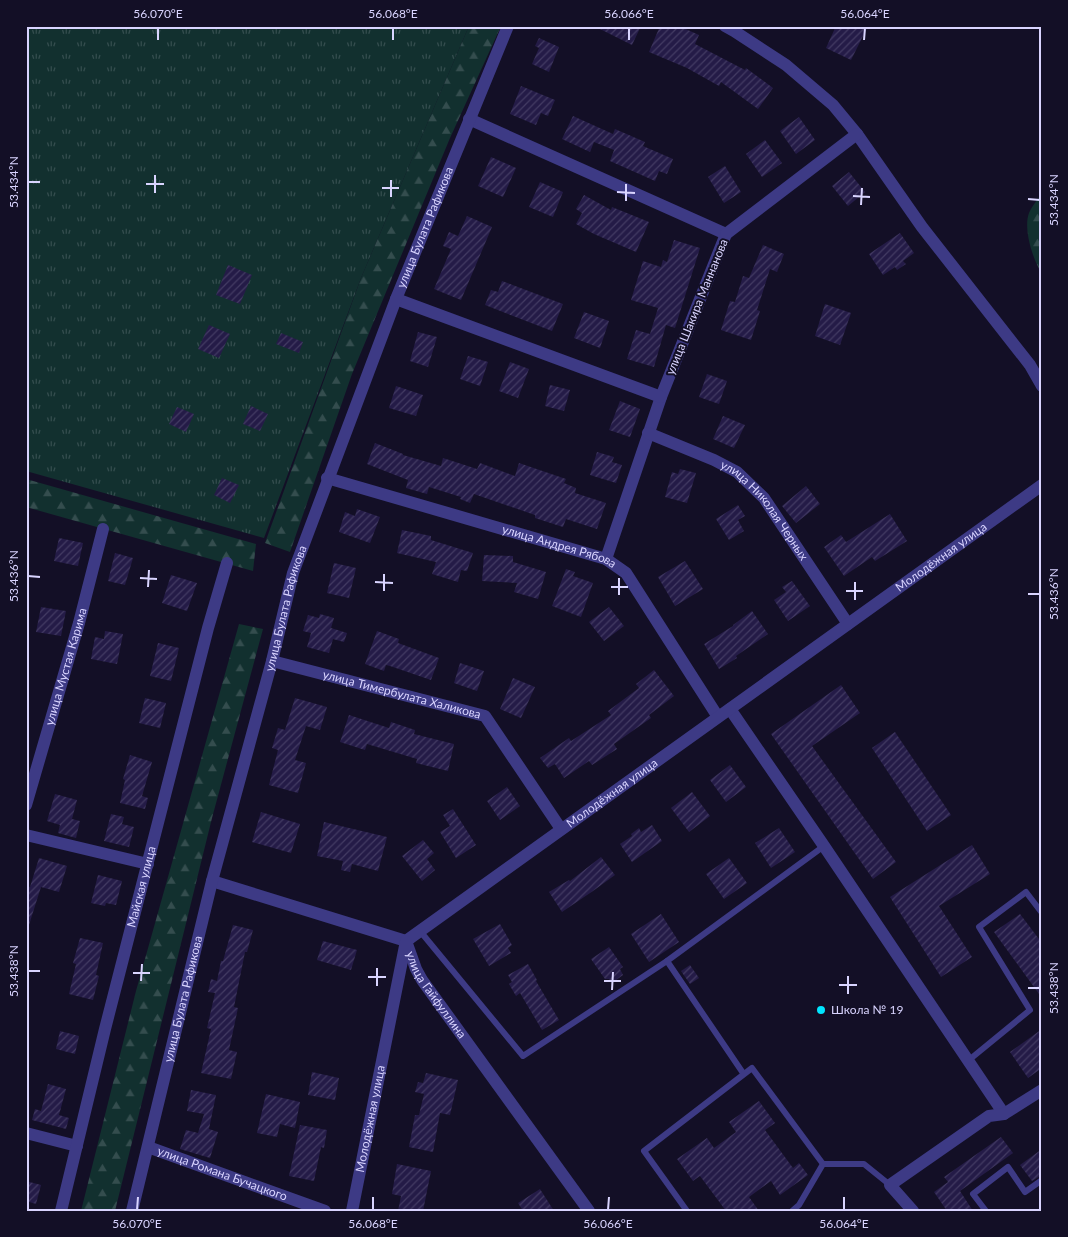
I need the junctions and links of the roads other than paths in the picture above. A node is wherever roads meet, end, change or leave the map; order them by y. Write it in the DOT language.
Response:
graph roads {
  1 [pos="508,26"];
  2 [pos="725,26"];
  3 [pos="469,119"];
  4 [pos="857,134"];
  5 [pos="726,234"];
  6 [pos="396,299"];
  7 [pos="1042,386"];
  8 [pos="661,397"];
  9 [pos="648,433"];
  10 [pos="327,478"];
  11 [pos="1042,485"];
  12 [pos="103,528"];
  13 [pos="606,559"];
  14 [pos="227,564"];
  15 [pos="848,624"];
  16 [pos="272,662"];
  17 [pos="730,709"];
  18 [pos="718,717"];
  19 [pos="26,805"];
  20 [pos="561,829"];
  21 [pos="26,835"];
  22 [pos="824,846"];
  23 [pos="148,864"];
  24 [pos="212,881"];
  25 [pos="1042,914"];
  26 [pos="420,931"];
  27 [pos="406,941"];
  28 [pos="667,961"];
  29 [pos="968,1060"];
  30 [pos="743,1073"];
  31 [pos="1042,1090"];
  32 [pos="1004,1114"];
  33 [pos="26,1132"];
  34 [pos="78,1146"];
  35 [pos="148,1147"];
  36 [pos="823,1164"];
  37 [pos="1042,1180"];
  38 [pos="890,1185"];
  39 [pos="60,1211"];
  40 [pos="132,1211"];
  41 [pos="325,1211"];
  42 [pos="352,1211"];
  43 [pos="590,1211"];
  44 [pos="688,1211"];
  45 [pos="792,1211"];
  46 [pos="913,1211"];
  47 [pos="986,1211"];
  1 -- 3 [label="street, улица Булата Рафикова"];
  2 -- 4 [label="street"];
  3 -- 5 [label="street, улица Шакира Маннанова"];
  3 -- 6 [label="street, улица Булата Рафикова"];
  4 -- 5 [label="street"];
  4 -- 7 [label="street"];
  5 -- 8 [label="street, улица Шакира Маннанова"];
  6 -- 8 [label="street"];
  6 -- 10 [label="street, улица Булата Рафикова"];
  8 -- 9 [label="street, улица Шакира Маннанова"];
  9 -- 13 [label="street, улица Шакира Маннанова"];
  9 -- 15 [label="street, улица Николая Черных"];
  10 -- 13 [label="street, улица Андрея Рябова"];
  10 -- 16 [label="street, улица Булата Рафикова"];
  11 -- 15 [label="street, Молодёжная улица"];
  12 -- 19 [label="street, улица Мустая Карима"];
  13 -- 18 [label="street, улица Андрея Рябова"];
  14 -- 23 [label="street, Майская улица"];
  15 -- 17 [label="street, Молодёжная улица"];
  16 -- 20 [label="street, улица Тимербулата Халикова"];
  16 -- 24 [label="street, улица Булата Рафикова"];
  17 -- 18 [label="street, Молодёжная улица"];
  17 -- 22 [label="street"];
  18 -- 20 [label="street, Молодёжная улица"];
  20 -- 26 [label="street, Молодёжная улица"];
  21 -- 23 [label="street"];
  22 -- 28 [label="lane"];
  22 -- 29 [label="street"];
  23 -- 34 [label="street, Майская улица"];
  24 -- 27 [label="street, улица Гайфуллина"];
  24 -- 35 [label="street, улица Булата Рафикова"];
  25 -- 29 [label="lane"];
  26 -- 27 [label="street, Молодёжная улица"];
  26 -- 28 [label="lane"];
  27 -- 42 [label="street, Молодёжная улица"];
  27 -- 43 [label="street, улица Гайфуллина"];
  28 -- 30 [label="lane"];
  29 -- 32 [label="street"];
  30 -- 36 [label="lane"];
  30 -- 44 [label="lane"];
  31 -- 32 [label="street"];
  32 -- 38 [label="street"];
  33 -- 34 [label="street"];
  34 -- 39 [label="street, Майская улица"];
  35 -- 40 [label="street, улица Булата Рафикова"];
  35 -- 41 [label="street, улица Романа Бучацкого"];
  36 -- 38 [label="lane"];
  36 -- 45 [label="lane"];
  37 -- 47 [label="lane"];
  38 -- 46 [label="street"];
}
